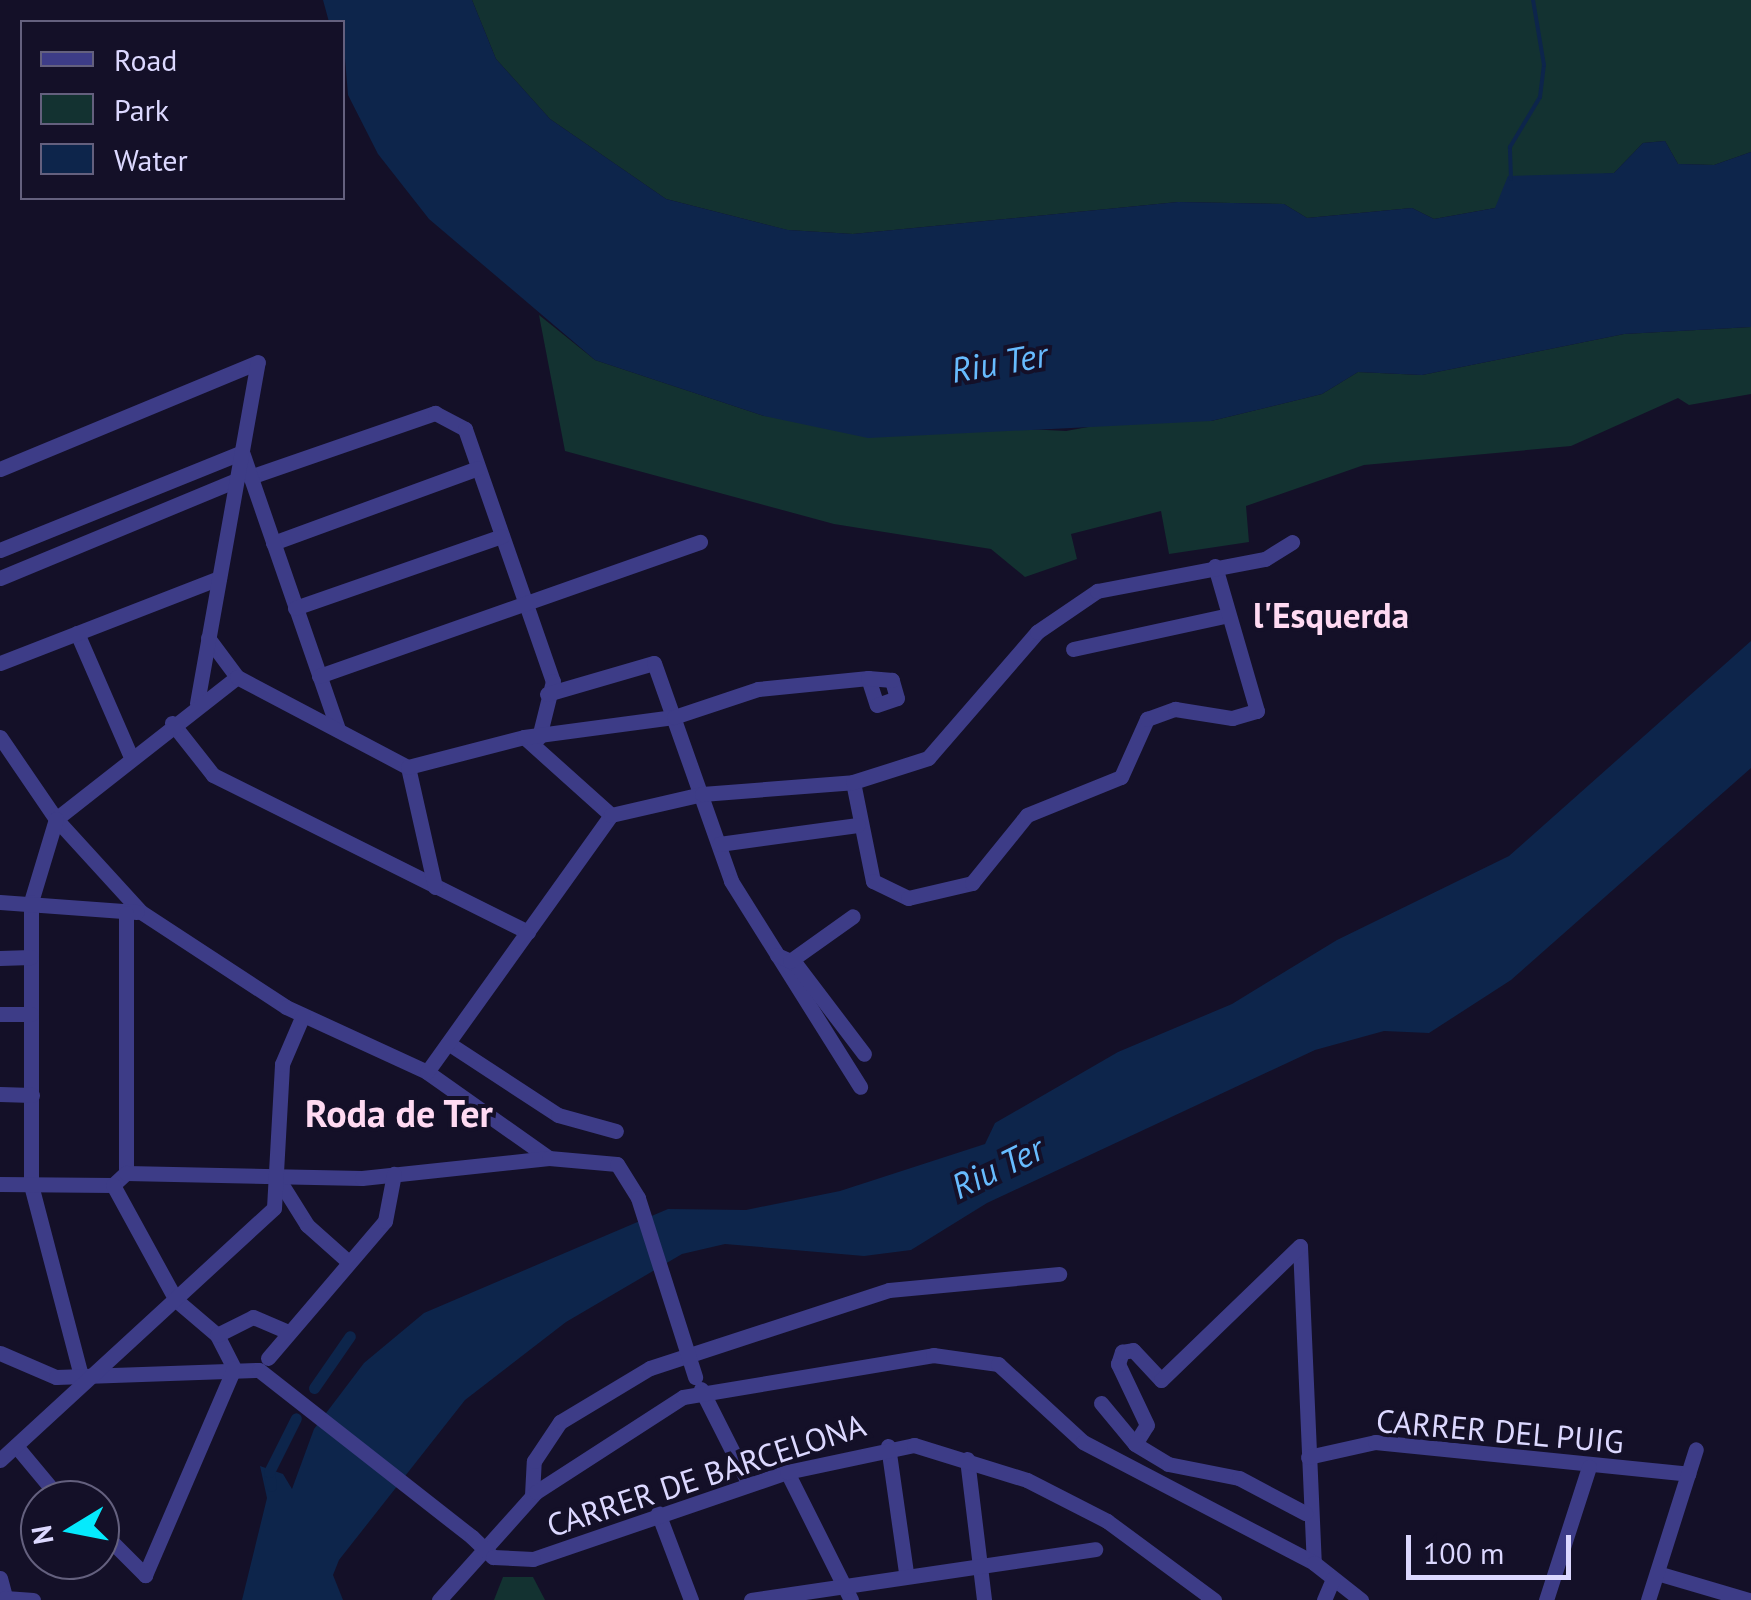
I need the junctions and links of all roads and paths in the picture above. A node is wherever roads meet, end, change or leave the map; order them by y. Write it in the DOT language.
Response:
graph roads {
  1 [pos="242,452"];
  2 [pos="0,468"];
  3 [pos="478,468"];
  4 [pos="244,478"];
  5 [pos="502,536"];
  6 [pos="700,542"];
  7 [pos="1292,542"];
  8 [pos="273,543"];
  9 [pos="0,550"];
  10 [pos="1215,566"];
  11 [pos="0,578"];
  12 [pos="219,578"];
  13 [pos="525,602"];
  14 [pos="296,608"];
  15 [pos="1224,616"];
  16 [pos="77,633"];
  17 [pos="208,638"];
  18 [pos="1073,649"];
  19 [pos="0,663"];
  20 [pos="236,676"];
  21 [pos="319,676"];
  22 [pos="868,678"];
  23 [pos="547,694"];
  24 [pos="197,703"];
  25 [pos="674,716"];
  26 [pos="172,724"];
  27 [pos="338,730"];
  28 [pos="0,737"];
  29 [pos="531,737"];
  30 [pos="132,757"];
  31 [pos="408,767"];
  32 [pos="854,782"];
  33 [pos="702,794"];
  34 [pos="612,815"];
  35 [pos="56,818"];
  36 [pos="858,826"];
  37 [pos="718,844"];
  38 [pos="435,887"];
  39 [pos="0,902"];
  40 [pos="31,902"];
  41 [pos="133,912"];
  42 [pos="853,916"];
  43 [pos="528,932"];
  44 [pos="774,953"];
  45 [pos="31,957"];
  46 [pos="0,958"];
  47 [pos="790,961"];
  48 [pos="0,1014"];
  49 [pos="32,1014"];
  50 [pos="303,1015"];
  51 [pos="448,1043"];
  52 [pos="864,1054"];
  53 [pos="428,1072"];
  54 [pos="860,1087"];
  55 [pos="0,1094"];
  56 [pos="32,1095"];
  57 [pos="616,1131"];
  58 [pos="549,1158"];
  59 [pos="126,1173"];
  60 [pos="394,1174"];
  61 [pos="277,1177"];
  62 [pos="0,1184"];
  63 [pos="31,1185"];
  64 [pos="112,1185"];
  65 [pos="344,1258"];
  66 [pos="1059,1274"];
  67 [pos="176,1300"];
  68 [pos="288,1332"];
  69 [pos="217,1335"];
  70 [pos="0,1353"];
  71 [pos="268,1366"];
  72 [pos="234,1368"];
  73 [pos="101,1375"];
  74 [pos="81,1376"];
  75 [pos="702,1394"];
  76 [pos="1101,1403"];
  77 [pos="1135,1444"];
  78 [pos="16,1446"];
  79 [pos="888,1446"];
  80 [pos="1696,1450"];
  81 [pos="1308,1457"];
  82 [pos="967,1459"];
  83 [pos="0,1460"];
  84 [pos="1588,1467"];
  85 [pos="786,1472"];
  86 [pos="1688,1474"];
  87 [pos="44,1480"];
  88 [pos="749,1484"];
  89 [pos="532,1495"];
  90 [pos="658,1513"];
  91 [pos="1305,1513"];
  92 [pos="1095,1549"];
  93 [pos="120,1550"];
  94 [pos="1314,1563"];
  95 [pos="980,1564"];
  96 [pos="906,1573"];
  97 [pos="1657,1573"];
  98 [pos="0,1578"];
  99 [pos="844,1580"];
  100 [pos="1333,1580"];
  101 [pos="6,1599"];
  102 [pos="1207,1599"];
  103 [pos="33,1600"];
  104 [pos="439,1600"];
  105 [pos="692,1600"];
  106 [pos="751,1600"];
  107 [pos="851,1600"];
  108 [pos="984,1600"];
  109 [pos="1324,1600"];
  110 [pos="1362,1600"];
  111 [pos="1546,1600"];
  112 [pos="1648,1600"];
  113 [pos="1749,1600"];
  1 -- 2 [label="street"];
  1 -- 4 [label="street"];
  1 -- 9 [label="street"];
  3 -- 4 [label="street"];
  3 -- 5 [label="street"];
  3 -- 8 [label="street"];
  4 -- 8 [label="street"];
  4 -- 11 [label="street"];
  4 -- 12 [label="street"];
  5 -- 13 [label="street"];
  5 -- 14 [label="street"];
  6 -- 13 [label="street"];
  7 -- 10 [label="street"];
  8 -- 14 [label="street"];
  10 -- 15 [label="street"];
  10 -- 32 [label="street"];
  12 -- 16 [label="street"];
  12 -- 17 [label="street"];
  13 -- 21 [label="street"];
  13 -- 23 [label="street"];
  14 -- 21 [label="street"];
  15 -- 18 [label="street"];
  15 -- 36 [label="street"];
  16 -- 19 [label="street"];
  16 -- 30 [label="street"];
  17 -- 20 [label="street"];
  17 -- 24 [label="street"];
  20 -- 24 [label="street"];
  20 -- 27 [label="street"];
  21 -- 27 [label="street"];
  22 -- 25 [label="street"];
  23 -- 25 [label="street"];
  23 -- 29 [label="street"];
  24 -- 26 [label="street"];
  25 -- 29 [label="street"];
  25 -- 33 [label="street"];
  26 -- 30 [label="street"];
  26 -- 38 [label="street"];
  27 -- 31 [label="street"];
  28 -- 35 [label="street"];
  29 -- 31 [label="street"];
  29 -- 34 [label="street"];
  30 -- 35 [label="street"];
  31 -- 38 [label="street"];
  32 -- 33 [label="street"];
  32 -- 36 [label="street"];
  33 -- 34 [label="street"];
  33 -- 37 [label="street"];
  34 -- 43 [label="street"];
  35 -- 40 [label="street"];
  35 -- 41 [label="street"];
  36 -- 37 [label="street"];
  37 -- 44 [label="street"];
  38 -- 43 [label="street"];
  39 -- 40 [label="street"];
  40 -- 41 [label="street"];
  40 -- 45 [label="street"];
  41 -- 50 [label="street"];
  41 -- 59 [label="street"];
  42 -- 47 [label="street"];
  43 -- 51 [label="street"];
  44 -- 47 [label="street"];
  44 -- 54 [label="street"];
  45 -- 46 [label="street"];
  45 -- 49 [label="street"];
  47 -- 52 [label="street"];
  48 -- 49 [label="street"];
  49 -- 56 [label="street"];
  50 -- 53 [label="street"];
  50 -- 61 [label="street"];
  51 -- 53 [label="street"];
  51 -- 57 [label="street"];
  53 -- 58 [label="street"];
  55 -- 56 [label="street"];
  56 -- 63 [label="street"];
  58 -- 60 [label="street"];
  58 -- 75 [label="street, bridge"];
  59 -- 61 [label="street"];
  59 -- 64 [label="street"];
  60 -- 61 [label="street"];
  60 -- 65 [label="street"];
  61 -- 65 [label="street"];
  61 -- 67 [label="street"];
  62 -- 63 [label="street"];
  63 -- 64 [label="street"];
  63 -- 74 [label="street"];
  64 -- 67 [label="street"];
  65 -- 68 [label="street"];
  66 -- 89 [label="street"];
  67 -- 69 [label="street"];
  67 -- 73 [label="street"];
  68 -- 69 [label="street"];
  68 -- 71 [label="street"];
  69 -- 72 [label="street"];
  70 -- 74 [label="street"];
  71 -- 72 [label="street"];
  71 -- 90 [label="street, CARRER DE BARCELONA, bridge"];
  72 -- 73 [label="street"];
  72 -- 93 [label="street"];
  73 -- 74 [label="street"];
  73 -- 78 [label="street"];
  75 -- 88 [label="street"];
  75 -- 89 [label="street"];
  75 -- 94 [label="street"];
  76 -- 77 [label="street"];
  77 -- 81 [label="street"];
  77 -- 91 [label="street"];
  78 -- 83 [label="street"];
  78 -- 87 [label="street"];
  79 -- 82 [label="street, CARRER DE BARCELONA"];
  79 -- 85 [label="street, CARRER DE BARCELONA"];
  79 -- 96 [label="street"];
  80 -- 86 [label="street"];
  81 -- 84 [label="street, CARRER DEL PUIG"];
  81 -- 91 [label="street"];
  82 -- 95 [label="street"];
  82 -- 102 [label="street, CARRER DE BARCELONA"];
  84 -- 86 [label="street, CARRER DEL PUIG"];
  84 -- 111 [label="street"];
  85 -- 88 [label="street, CARRER DE BARCELONA"];
  85 -- 99 [label="street"];
  86 -- 97 [label="street"];
  88 -- 90 [label="street, CARRER DE BARCELONA"];
  89 -- 104 [label="street"];
  90 -- 105 [label="street"];
  91 -- 94 [label="street"];
  92 -- 95 [label="street"];
  94 -- 100 [label="street"];
  95 -- 96 [label="street"];
  95 -- 108 [label="street"];
  96 -- 99 [label="street"];
  97 -- 112 [label="street"];
  97 -- 113 [label="street"];
  98 -- 101 [label="street"];
  99 -- 106 [label="street"];
  99 -- 107 [label="street"];
  100 -- 109 [label="street"];
  100 -- 110 [label="street"];
  101 -- 103 [label="street"];
}
